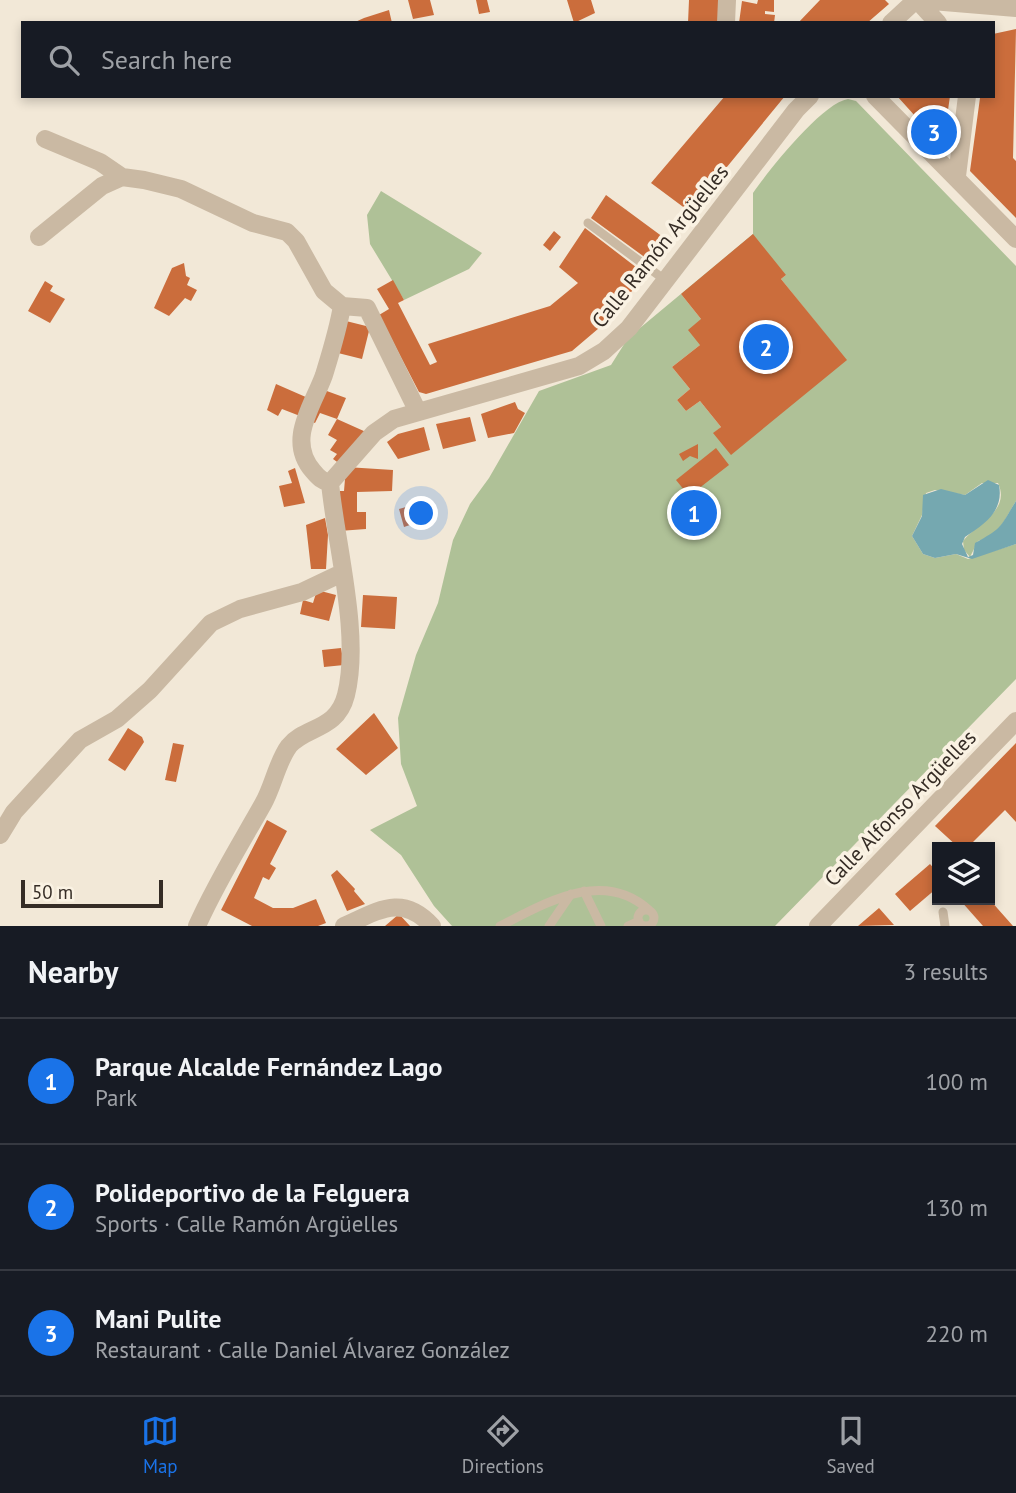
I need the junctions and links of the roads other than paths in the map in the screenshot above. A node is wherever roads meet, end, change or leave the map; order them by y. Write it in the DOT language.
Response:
graph roads {
  1 [pos="727,0"];
  2 [pos="918,0"];
  3 [pos="1015,6"];
  4 [pos="726,21"];
  5 [pos="893,21"];
  6 [pos="936,21"];
  7 [pos="808,98"];
  8 [pos="877,98"];
  9 [pos="967,98"];
  10 [pos="45,139"];
  11 [pos="957,176"];
  12 [pos="122,177"];
  13 [pos="588,223"];
  14 [pos="39,237"];
  15 [pos="1016,239"];
  16 [pos="665,280"];
  17 [pos="342,306"];
  18 [pos="418,412"];
  19 [pos="330,483"];
  20 [pos="342,573"];
  21 [pos="1016,721"];
  22 [pos="0,835"];
  23 [pos="584,891"];
  24 [pos="571,894"];
  25 [pos="649,909"];
  26 [pos="943,912"];
  27 [pos="639,921"];
  28 [pos="203,924"];
  29 [pos="553,924"];
  30 [pos="503,925"];
  31 [pos="652,925"];
  32 [pos="344,926"];
  33 [pos="432,926"];
  34 [pos="601,926"];
  35 [pos="628,926"];
  36 [pos="818,926"];
  37 [pos="945,926"];
  1 -- 4 [label="street"];
  2 -- 3 [label="street"];
  2 -- 5 [label="street"];
  2 -- 6 [label="street"];
  7 -- 16 [label="street, Calle Ramón Argüelles"];
  8 -- 11 [label="street"];
  9 -- 11 [label="street"];
  10 -- 12 [label="street"];
  11 -- 15 [label="street"];
  12 -- 14 [label="street"];
  12 -- 17 [label="street"];
  13 -- 16 [label="lane"];
  16 -- 18 [label="street, Calle Ramón Argüelles"];
  17 -- 18 [label="street"];
  17 -- 19 [label="street"];
  18 -- 19 [label="street, Calle Ramón Argüelles"];
  19 -- 20 [label="street"];
  20 -- 22 [label="street"];
  20 -- 28 [label="street"];
  21 -- 36 [label="street, Calle Alfonso Argüelles"];
  23 -- 24 [label="lane"];
  23 -- 25 [label="lane"];
  23 -- 34 [label="lane"];
  24 -- 29 [label="lane"];
  24 -- 30 [label="lane"];
  25 -- 27 [label="lane"];
  25 -- 31 [label="lane"];
  26 -- 37 [label="lane"];
  27 -- 31 [label="lane"];
  27 -- 35 [label="lane"];
  32 -- 33 [label="street"];
}
